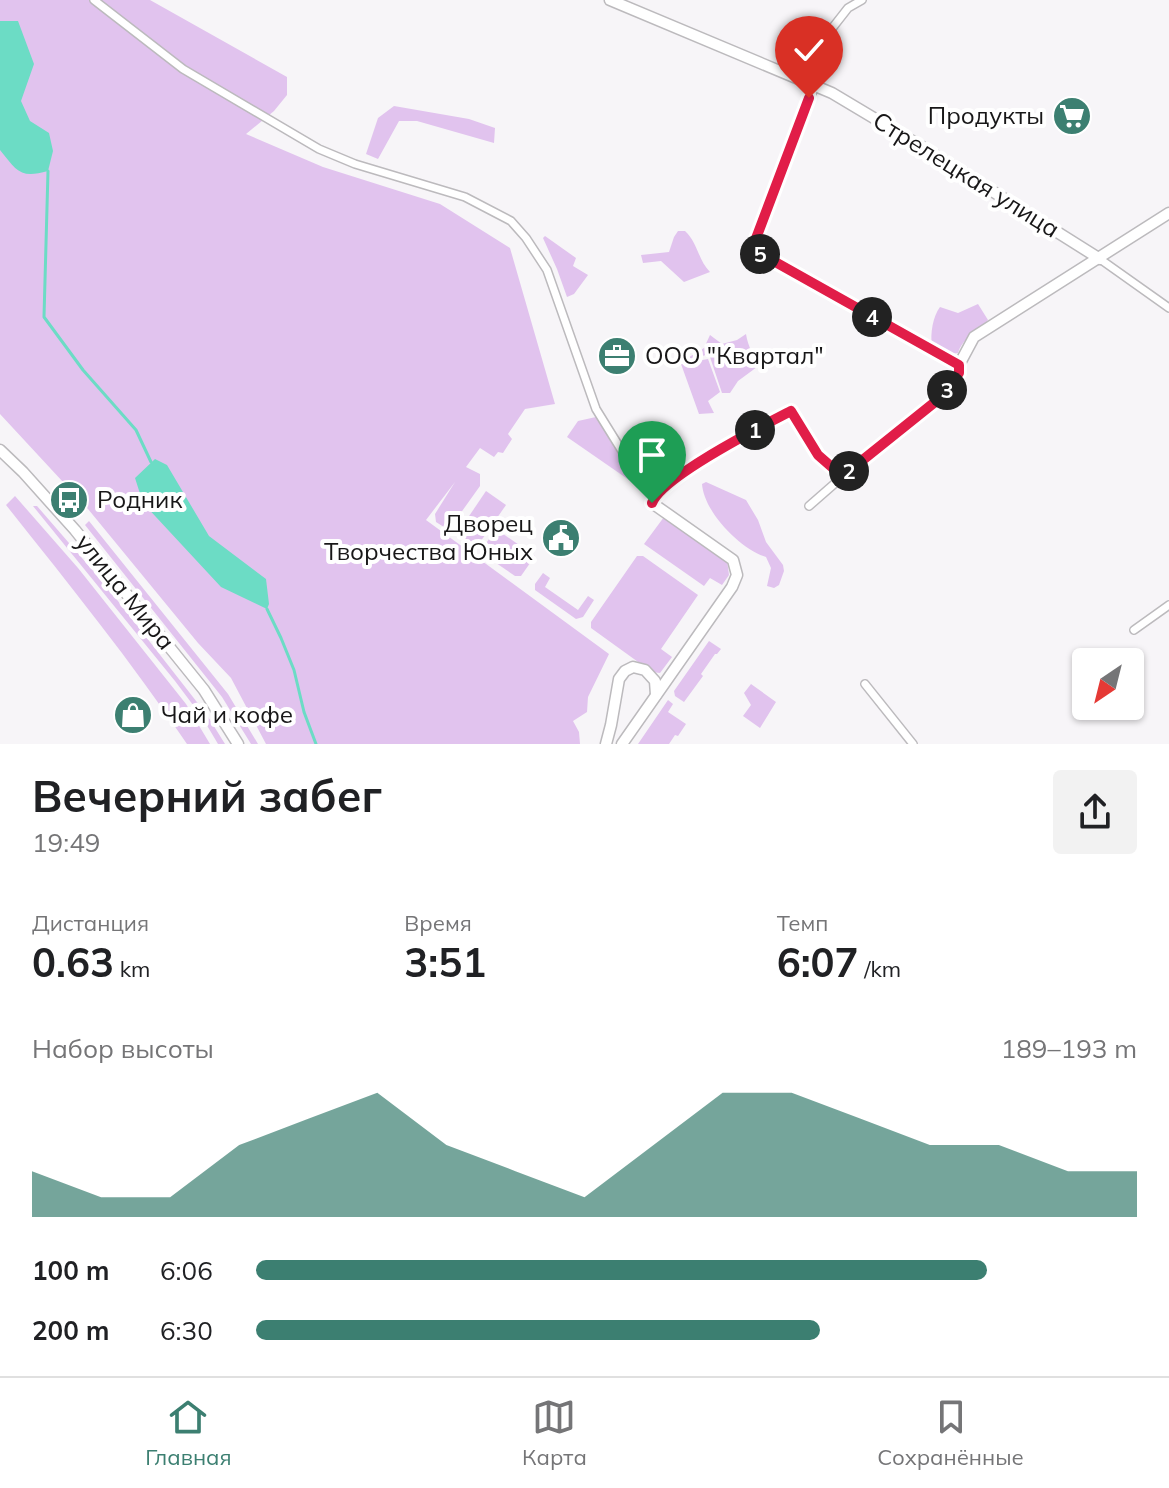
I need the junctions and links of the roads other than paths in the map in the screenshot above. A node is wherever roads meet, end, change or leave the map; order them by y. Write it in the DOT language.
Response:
graph roads {
  1 [pos="94,0"];
  2 [pos="610,0"];
  3 [pos="862,0"];
  4 [pos="794,77"];
  5 [pos="815,86"];
  6 [pos="1169,213"];
  7 [pos="1100,259"];
  8 [pos="1169,308"];
  9 [pos="959,365"];
  10 [pos="0,450"];
  11 [pos="849,471"];
  12 [pos="660,491"];
  13 [pos="809,506"];
  14 [pos="1169,605"];
  15 [pos="1134,630"];
  16 [pos="865,684"];
  17 [pos="656,695"];
  18 [pos="238,744"];
  19 [pos="606,744"];
  20 [pos="622,744"];
  21 [pos="913,744"];
  1 -- 12 [label="street"];
  2 -- 4 [label="street, Стрелецкая улица"];
  3 -- 4 [label="street"];
  4 -- 5 [label="street, Стрелецкая улица"];
  5 -- 7 [label="street, Стрелецкая улица"];
  5 -- 9 [label="street"];
  6 -- 7 [label="street"];
  7 -- 8 [label="street"];
  7 -- 9 [label="street"];
  9 -- 11 [label="street"];
  10 -- 18 [label="street, улица Мира"];
  11 -- 12 [label="street"];
  11 -- 13 [label="street"];
  12 -- 17 [label="street"];
  14 -- 15 [label="street"];
  16 -- 21 [label="street"];
  17 -- 19 [label="street"];
  17 -- 20 [label="street"];
}
